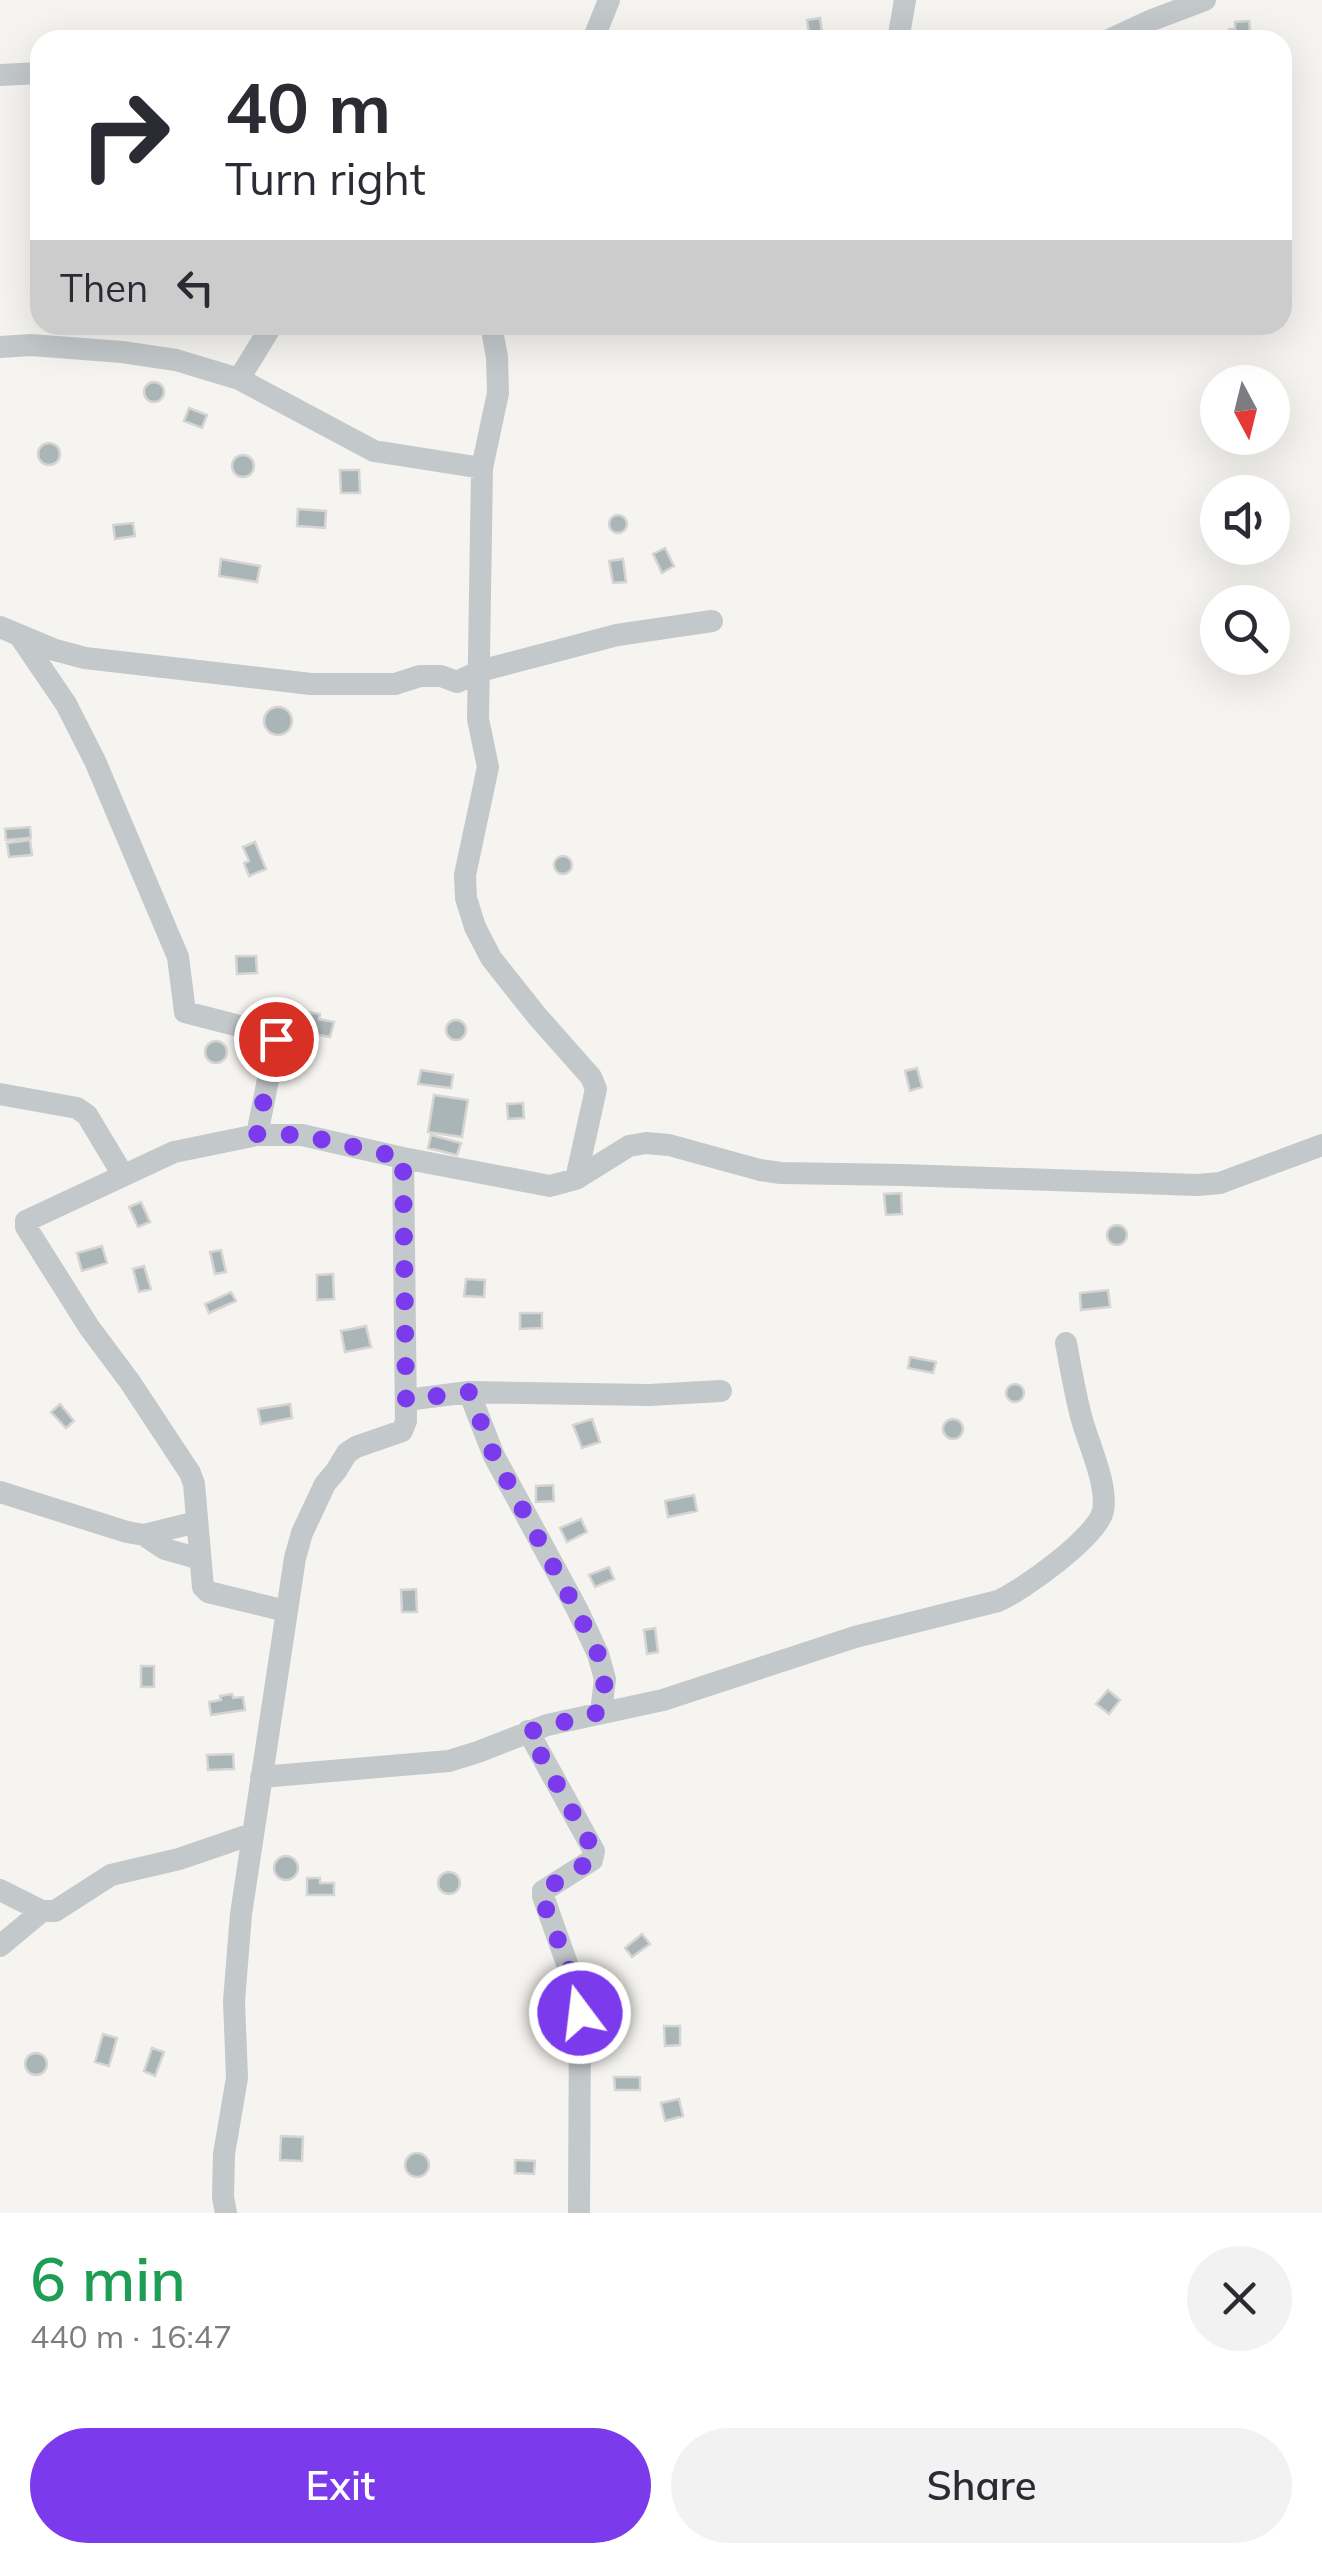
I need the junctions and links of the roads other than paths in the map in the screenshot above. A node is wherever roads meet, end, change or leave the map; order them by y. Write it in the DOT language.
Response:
graph roads {
  1 [pos="608,0"];
  2 [pos="905,0"];
  3 [pos="1205,0"];
  4 [pos="598,30"];
  5 [pos="900,30"];
  6 [pos="1131,30"];
  7 [pos="30,74"];
  8 [pos="0,75"];
  9 [pos="266,335"];
  10 [pos="493,335"];
  11 [pos="0,347"];
  12 [pos="239,379"];
  13 [pos="482,468"];
  14 [pos="712,621"];
  15 [pos="10,631"];
  16 [pos="480,671"];
  17 [pos="457,682"];
  18 [pos="478,719"];
  19 [pos="0,1094"];
  20 [pos="257,1134"];
  21 [pos="1322,1145"];
  22 [pos="403,1158"];
  23 [pos="124,1175"];
  24 [pos="576,1179"];
  25 [pos="1066,1343"];
  26 [pos="720,1390"];
  27 [pos="469,1392"];
  28 [pos="406,1400"];
  29 [pos="0,1492"];
  30 [pos="197,1522"];
  31 [pos="144,1535"];
  32 [pos="200,1559"];
  33 [pos="286,1611"];
  34 [pos="600,1712"];
  35 [pos="528,1732"];
  36 [pos="260,1777"];
  37 [pos="252,1834"];
  38 [pos="0,1890"];
  39 [pos="42,1912"];
  40 [pos="0,1946"];
  41 [pos="226,2213"];
  42 [pos="579,2213"];
  1 -- 4 [label="street"];
  2 -- 5 [label="street"];
  3 -- 6 [label="street"];
  7 -- 8 [label="street"];
  9 -- 12 [label="street"];
  10 -- 13 [label="street"];
  11 -- 12 [label="street"];
  12 -- 13 [label="street"];
  13 -- 16 [label="street"];
  14 -- 16 [label="street"];
  15 -- 17 [label="street"];
  15 -- 20 [label="street"];
  16 -- 17 [label="street"];
  16 -- 18 [label="street"];
  17 -- 18 [label="street"];
  18 -- 24 [label="street"];
  19 -- 23 [label="street"];
  20 -- 22 [label="street"];
  20 -- 23 [label="street"];
  21 -- 24 [label="street"];
  22 -- 24 [label="street"];
  22 -- 28 [label="street"];
  23 -- 30 [label="street"];
  25 -- 34 [label="street"];
  26 -- 27 [label="street"];
  27 -- 28 [label="street"];
  27 -- 34 [label="street"];
  28 -- 33 [label="street"];
  29 -- 31 [label="street"];
  30 -- 31 [label="street"];
  30 -- 32 [label="street"];
  31 -- 32 [label="street"];
  32 -- 33 [label="street"];
  33 -- 36 [label="street"];
  34 -- 35 [label="street"];
  35 -- 36 [label="street"];
  35 -- 42 [label="street"];
  36 -- 37 [label="street"];
  37 -- 39 [label="street"];
  37 -- 41 [label="street"];
  38 -- 39 [label="street"];
  39 -- 40 [label="street"];
}
